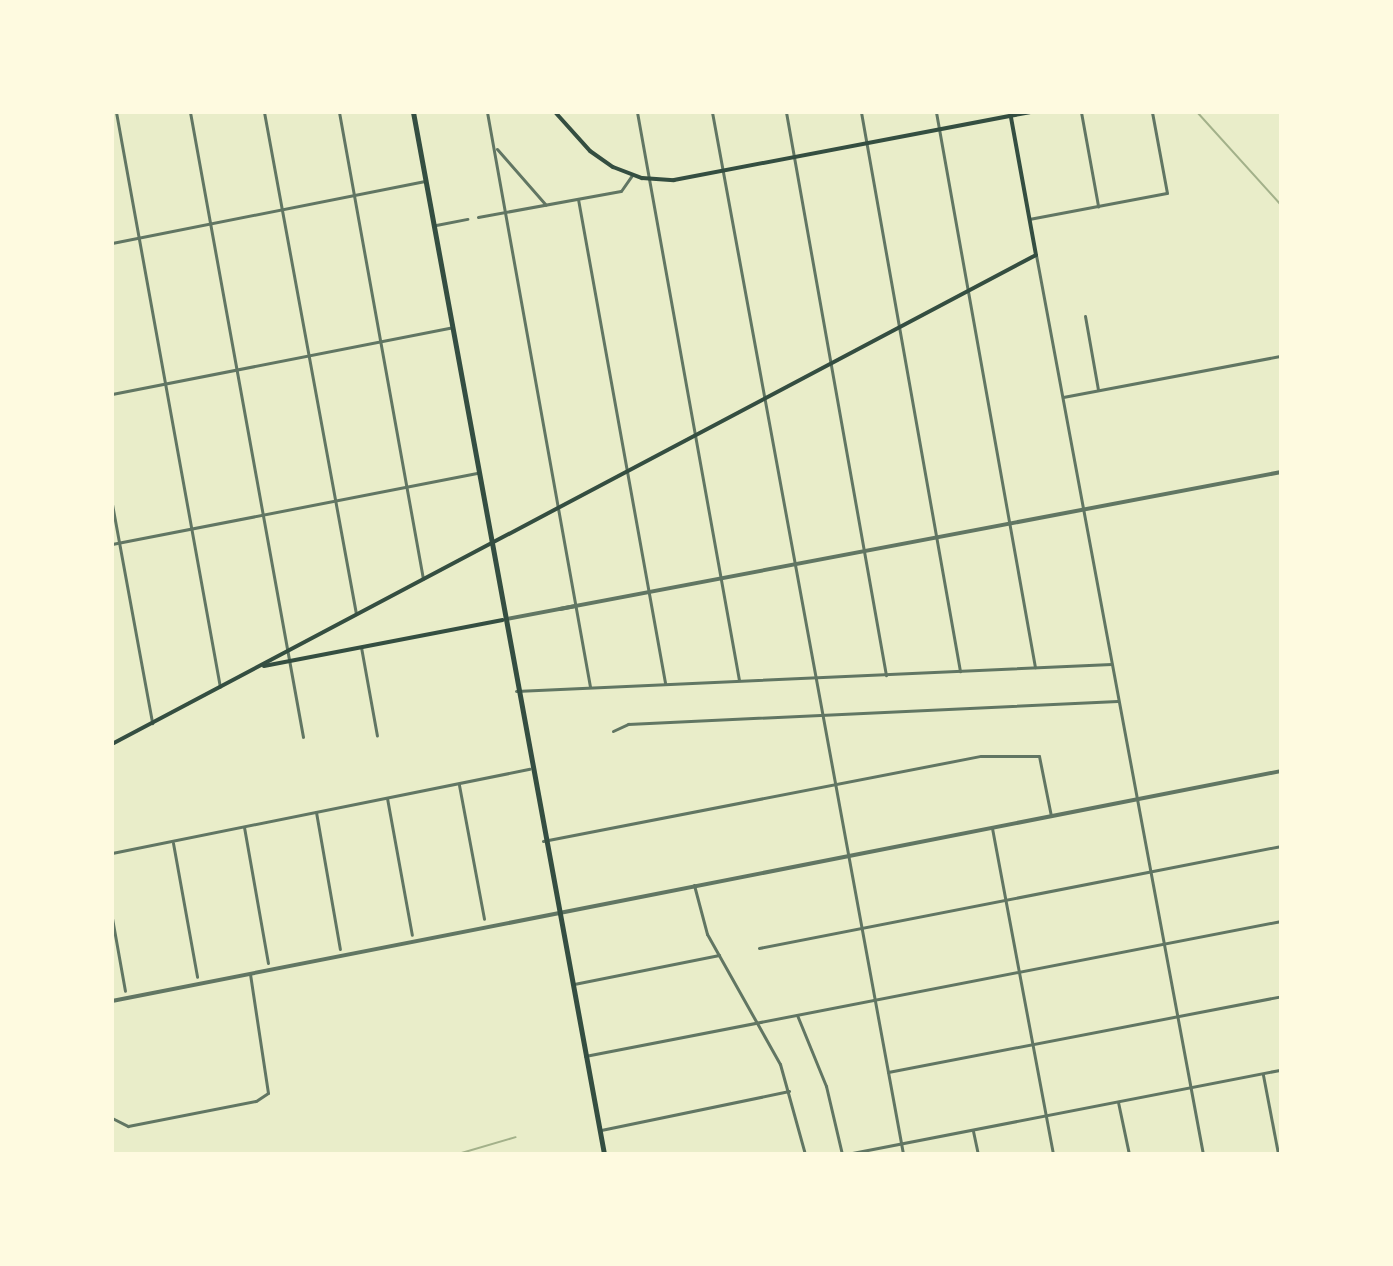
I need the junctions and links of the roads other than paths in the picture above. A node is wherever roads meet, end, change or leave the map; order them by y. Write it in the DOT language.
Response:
graph roads {
  1 [pos="116,112"];
  2 [pos="190,112"];
  3 [pos="264,112"];
  4 [pos="339,112"];
  5 [pos="413,112"];
  6 [pos="487,112"];
  7 [pos="555,112"];
  8 [pos="637,112"];
  9 [pos="712,112"];
  10 [pos="786,112"];
  11 [pos="861,112"];
  12 [pos="936,112"];
  13 [pos="1030,112"];
  14 [pos="1081,112"];
  15 [pos="1152,112"];
  16 [pos="1010,114"];
  17 [pos="940,131"];
  18 [pos="867,145"];
  19 [pos="494,146"];
  20 [pos="795,159"];
  21 [pos="723,172"];
  22 [pos="632,175"];
  23 [pos="649,179"];
  24 [pos="425,181"];
  25 [pos="354,194"];
  26 [pos="578,199"];
  27 [pos="546,205"];
  28 [pos="1098,206"];
  29 [pos="282,209"];
  30 [pos="506,212"];
  31 [pos="478,217"];
  32 [pos="467,219"];
  33 [pos="1029,219"];
  34 [pos="210,223"];
  35 [pos="434,225"];
  36 [pos="139,237"];
  37 [pos="112,243"];
  38 [pos="1036,255"];
  39 [pos="968,292"];
  40 [pos="1085,316"];
  41 [pos="452,327"];
  42 [pos="899,329"];
  43 [pos="380,341"];
  44 [pos="308,355"];
  45 [pos="1281,356"];
  46 [pos="831,364"];
  47 [pos="236,369"];
  48 [pos="165,384"];
  49 [pos="1098,390"];
  50 [pos="112,394"];
  51 [pos="1063,397"];
  52 [pos="764,399"];
  53 [pos="695,436"];
  54 [pos="626,472"];
  55 [pos="1281,472"];
  56 [pos="478,473"];
  57 [pos="406,485"];
  58 [pos="334,500"];
  59 [pos="112,504"];
  60 [pos="559,508"];
  61 [pos="1083,509"];
  62 [pos="262,514"];
  63 [pos="1009,523"];
  64 [pos="191,528"];
  65 [pos="936,537"];
  66 [pos="118,543"];
  67 [pos="112,544"];
  68 [pos="490,545"];
  69 [pos="863,551"];
  70 [pos="793,564"];
  71 [pos="721,578"];
  72 [pos="423,579"];
  73 [pos="648,592"];
  74 [pos="576,606"];
  75 [pos="356,614"];
  76 [pos="503,620"];
  77 [pos="361,647"];
  78 [pos="287,651"];
  79 [pos="289,661"];
  80 [pos="1111,664"];
  81 [pos="258,667"];
  82 [pos="1035,667"];
  83 [pos="960,671"];
  84 [pos="886,675"];
  85 [pos="814,678"];
  86 [pos="739,680"];
  87 [pos="665,683"];
  88 [pos="220,687"];
  89 [pos="590,687"];
  90 [pos="516,691"];
  91 [pos="1117,701"];
  92 [pos="820,716"];
  93 [pos="152,723"];
  94 [pos="613,731"];
  95 [pos="377,736"];
  96 [pos="303,737"];
  97 [pos="112,744"];
  98 [pos="530,769"];
  99 [pos="1281,773"];
  100 [pos="459,784"];
  101 [pos="833,784"];
  102 [pos="387,798"];
  103 [pos="1135,800"];
  104 [pos="316,812"];
  105 [pos="1051,816"];
  106 [pos="244,827"];
  107 [pos="992,827"];
  108 [pos="172,841"];
  109 [pos="543,841"];
  110 [pos="1281,846"];
  111 [pos="112,853"];
  112 [pos="846,856"];
  113 [pos="1149,872"];
  114 [pos="694,885"];
  115 [pos="1005,900"];
  116 [pos="557,912"];
  117 [pos="112,918"];
  118 [pos="484,919"];
  119 [pos="1281,921"];
  120 [pos="860,928"];
  121 [pos="412,935"];
  122 [pos="1163,944"];
  123 [pos="759,948"];
  124 [pos="340,949"];
  125 [pos="719,955"];
  126 [pos="268,963"];
  127 [pos="1019,972"];
  128 [pos="250,974"];
  129 [pos="197,977"];
  130 [pos="571,985"];
  131 [pos="125,991"];
  132 [pos="1281,996"];
  133 [pos="874,1000"];
  134 [pos="112,1001"];
  135 [pos="797,1015"];
  136 [pos="1177,1016"];
  137 [pos="759,1022"];
  138 [pos="1033,1044"];
  139 [pos="585,1056"];
  140 [pos="1281,1070"];
  141 [pos="887,1072"];
  142 [pos="1262,1073"];
  143 [pos="1191,1088"];
  144 [pos="789,1091"];
  145 [pos="1118,1102"];
  146 [pos="1046,1116"];
  147 [pos="113,1120"];
  148 [pos="599,1131"];
  149 [pos="973,1131"];
  150 [pos="901,1144"];
  151 [pos="860,1153"];
  152 [pos="604,1154"];
  153 [pos="805,1154"];
  154 [pos="845,1154"];
  155 [pos="903,1154"];
  156 [pos="978,1154"];
  157 [pos="1053,1154"];
  158 [pos="1129,1154"];
  159 [pos="1203,1154"];
  160 [pos="1278,1154"];
  1 -- 36 [label="street"];
  2 -- 34 [label="street"];
  3 -- 29 [label="street"];
  4 -- 25 [label="street"];
  5 -- 24 [label="main road"];
  6 -- 19 [label="street"];
  7 -- 22 [label="main road"];
  8 -- 23 [label="street"];
  9 -- 21 [label="street"];
  10 -- 20 [label="street"];
  11 -- 18 [label="street"];
  12 -- 17 [label="street"];
  13 -- 16 [label="main road"];
  14 -- 28 [label="street"];
  15 -- 28 [label="street"];
  16 -- 17 [label="main road"];
  16 -- 33 [label="main road"];
  17 -- 18 [label="main road"];
  17 -- 39 [label="street"];
  18 -- 20 [label="main road"];
  18 -- 42 [label="street"];
  19 -- 27 [label="street"];
  19 -- 30 [label="street"];
  20 -- 21 [label="main road"];
  20 -- 46 [label="street"];
  21 -- 23 [label="main road"];
  21 -- 52 [label="street"];
  22 -- 23 [label="main road"];
  22 -- 26 [label="street"];
  23 -- 53 [label="street"];
  24 -- 25 [label="street"];
  24 -- 35 [label="main road"];
  25 -- 29 [label="street"];
  25 -- 43 [label="street"];
  26 -- 27 [label="street"];
  26 -- 54 [label="street"];
  27 -- 30 [label="street"];
  28 -- 33 [label="street"];
  29 -- 34 [label="street"];
  29 -- 44 [label="street"];
  30 -- 31 [label="street"];
  30 -- 60 [label="street"];
  32 -- 35 [label="street"];
  33 -- 38 [label="main road"];
  34 -- 36 [label="street"];
  34 -- 47 [label="street"];
  35 -- 41 [label="main road"];
  36 -- 37 [label="street"];
  36 -- 48 [label="street"];
  38 -- 39 [label="main road"];
  38 -- 51 [label="street"];
  39 -- 42 [label="main road"];
  39 -- 63 [label="street"];
  40 -- 49 [label="street"];
  41 -- 43 [label="street"];
  41 -- 56 [label="main road"];
  42 -- 46 [label="main road"];
  42 -- 65 [label="street"];
  43 -- 44 [label="street"];
  43 -- 57 [label="street"];
  44 -- 47 [label="street"];
  44 -- 58 [label="street"];
  45 -- 49 [label="street"];
  46 -- 52 [label="main road"];
  46 -- 69 [label="street"];
  47 -- 48 [label="street"];
  47 -- 62 [label="street"];
  48 -- 50 [label="street"];
  48 -- 64 [label="street"];
  49 -- 51 [label="street"];
  51 -- 61 [label="street"];
  52 -- 53 [label="main road"];
  52 -- 70 [label="street"];
  53 -- 54 [label="main road"];
  53 -- 71 [label="street"];
  54 -- 60 [label="main road"];
  54 -- 73 [label="street"];
  55 -- 61 [label="street"];
  56 -- 57 [label="street"];
  56 -- 68 [label="main road"];
  57 -- 58 [label="street"];
  57 -- 72 [label="street"];
  58 -- 62 [label="street"];
  58 -- 75 [label="street"];
  59 -- 66 [label="street"];
  60 -- 68 [label="main road"];
  60 -- 74 [label="street"];
  61 -- 63 [label="street"];
  61 -- 80 [label="street"];
  62 -- 64 [label="street"];
  62 -- 78 [label="street"];
  63 -- 65 [label="street"];
  63 -- 82 [label="street"];
  64 -- 66 [label="street"];
  64 -- 88 [label="street"];
  65 -- 69 [label="street"];
  65 -- 83 [label="street"];
  66 -- 67 [label="street"];
  66 -- 93 [label="street"];
  68 -- 72 [label="main road"];
  68 -- 76 [label="main road"];
  69 -- 70 [label="street"];
  69 -- 84 [label="street"];
  70 -- 71 [label="street"];
  70 -- 85 [label="street"];
  71 -- 73 [label="street"];
  71 -- 86 [label="street"];
  72 -- 75 [label="main road"];
  73 -- 74 [label="street"];
  73 -- 87 [label="street"];
  74 -- 76 [label="street"];
  74 -- 89 [label="street"];
  75 -- 78 [label="main road"];
  76 -- 77 [label="main road"];
  76 -- 90 [label="main road"];
  77 -- 79 [label="main road"];
  77 -- 95 [label="street"];
  78 -- 79 [label="street"];
  78 -- 81 [label="main road"];
  79 -- 81 [label="main road"];
  79 -- 96 [label="street"];
  80 -- 82 [label="street"];
  80 -- 91 [label="street"];
  81 -- 88 [label="main road"];
  82 -- 83 [label="street"];
  83 -- 84 [label="street"];
  84 -- 85 [label="street"];
  85 -- 86 [label="street"];
  85 -- 92 [label="street"];
  86 -- 87 [label="street"];
  87 -- 89 [label="street"];
  88 -- 93 [label="main road"];
  89 -- 90 [label="street"];
  90 -- 98 [label="main road"];
  91 -- 92 [label="street"];
  91 -- 103 [label="street"];
  92 -- 94 [label="street"];
  92 -- 101 [label="street"];
  93 -- 97 [label="main road"];
  98 -- 100 [label="street"];
  98 -- 109 [label="main road"];
  99 -- 103 [label="street"];
  100 -- 102 [label="street"];
  100 -- 118 [label="street"];
  101 -- 105 [label="street"];
  101 -- 109 [label="street"];
  101 -- 112 [label="street"];
  102 -- 104 [label="street"];
  102 -- 121 [label="street"];
  103 -- 105 [label="street"];
  103 -- 113 [label="street"];
  104 -- 106 [label="street"];
  104 -- 124 [label="street"];
  105 -- 107 [label="street"];
  106 -- 108 [label="street"];
  106 -- 126 [label="street"];
  107 -- 112 [label="street"];
  107 -- 115 [label="street"];
  108 -- 111 [label="street"];
  108 -- 129 [label="street"];
  109 -- 116 [label="main road"];
  110 -- 113 [label="street"];
  112 -- 114 [label="street"];
  112 -- 120 [label="street"];
  113 -- 115 [label="street"];
  113 -- 122 [label="street"];
  114 -- 116 [label="street"];
  114 -- 125 [label="street"];
  115 -- 120 [label="street"];
  115 -- 127 [label="street"];
  116 -- 128 [label="street"];
  116 -- 130 [label="main road"];
  117 -- 131 [label="street"];
  119 -- 122 [label="street"];
  120 -- 123 [label="street"];
  120 -- 133 [label="street"];
  122 -- 127 [label="street"];
  122 -- 136 [label="street"];
  125 -- 130 [label="street"];
  125 -- 137 [label="street"];
  127 -- 133 [label="street"];
  127 -- 138 [label="street"];
  128 -- 134 [label="street"];
  128 -- 147 [label="street"];
  130 -- 139 [label="main road"];
  132 -- 136 [label="street"];
  133 -- 135 [label="street"];
  133 -- 141 [label="street"];
  135 -- 137 [label="street"];
  135 -- 154 [label="street"];
  136 -- 138 [label="street"];
  136 -- 143 [label="street"];
  137 -- 139 [label="street"];
  137 -- 144 [label="street"];
  138 -- 141 [label="street"];
  138 -- 146 [label="street"];
  139 -- 148 [label="main road"];
  140 -- 142 [label="street"];
  141 -- 150 [label="street"];
  142 -- 143 [label="street"];
  142 -- 160 [label="street"];
  143 -- 145 [label="street"];
  143 -- 159 [label="street"];
  144 -- 148 [label="street"];
  144 -- 153 [label="street"];
  145 -- 146 [label="street"];
  145 -- 158 [label="street"];
  146 -- 149 [label="street"];
  146 -- 157 [label="street"];
  148 -- 152 [label="main road"];
  149 -- 150 [label="street"];
  149 -- 156 [label="street"];
  150 -- 151 [label="street"];
  150 -- 155 [label="street"];
  151 -- 154 [label="street"];
}
